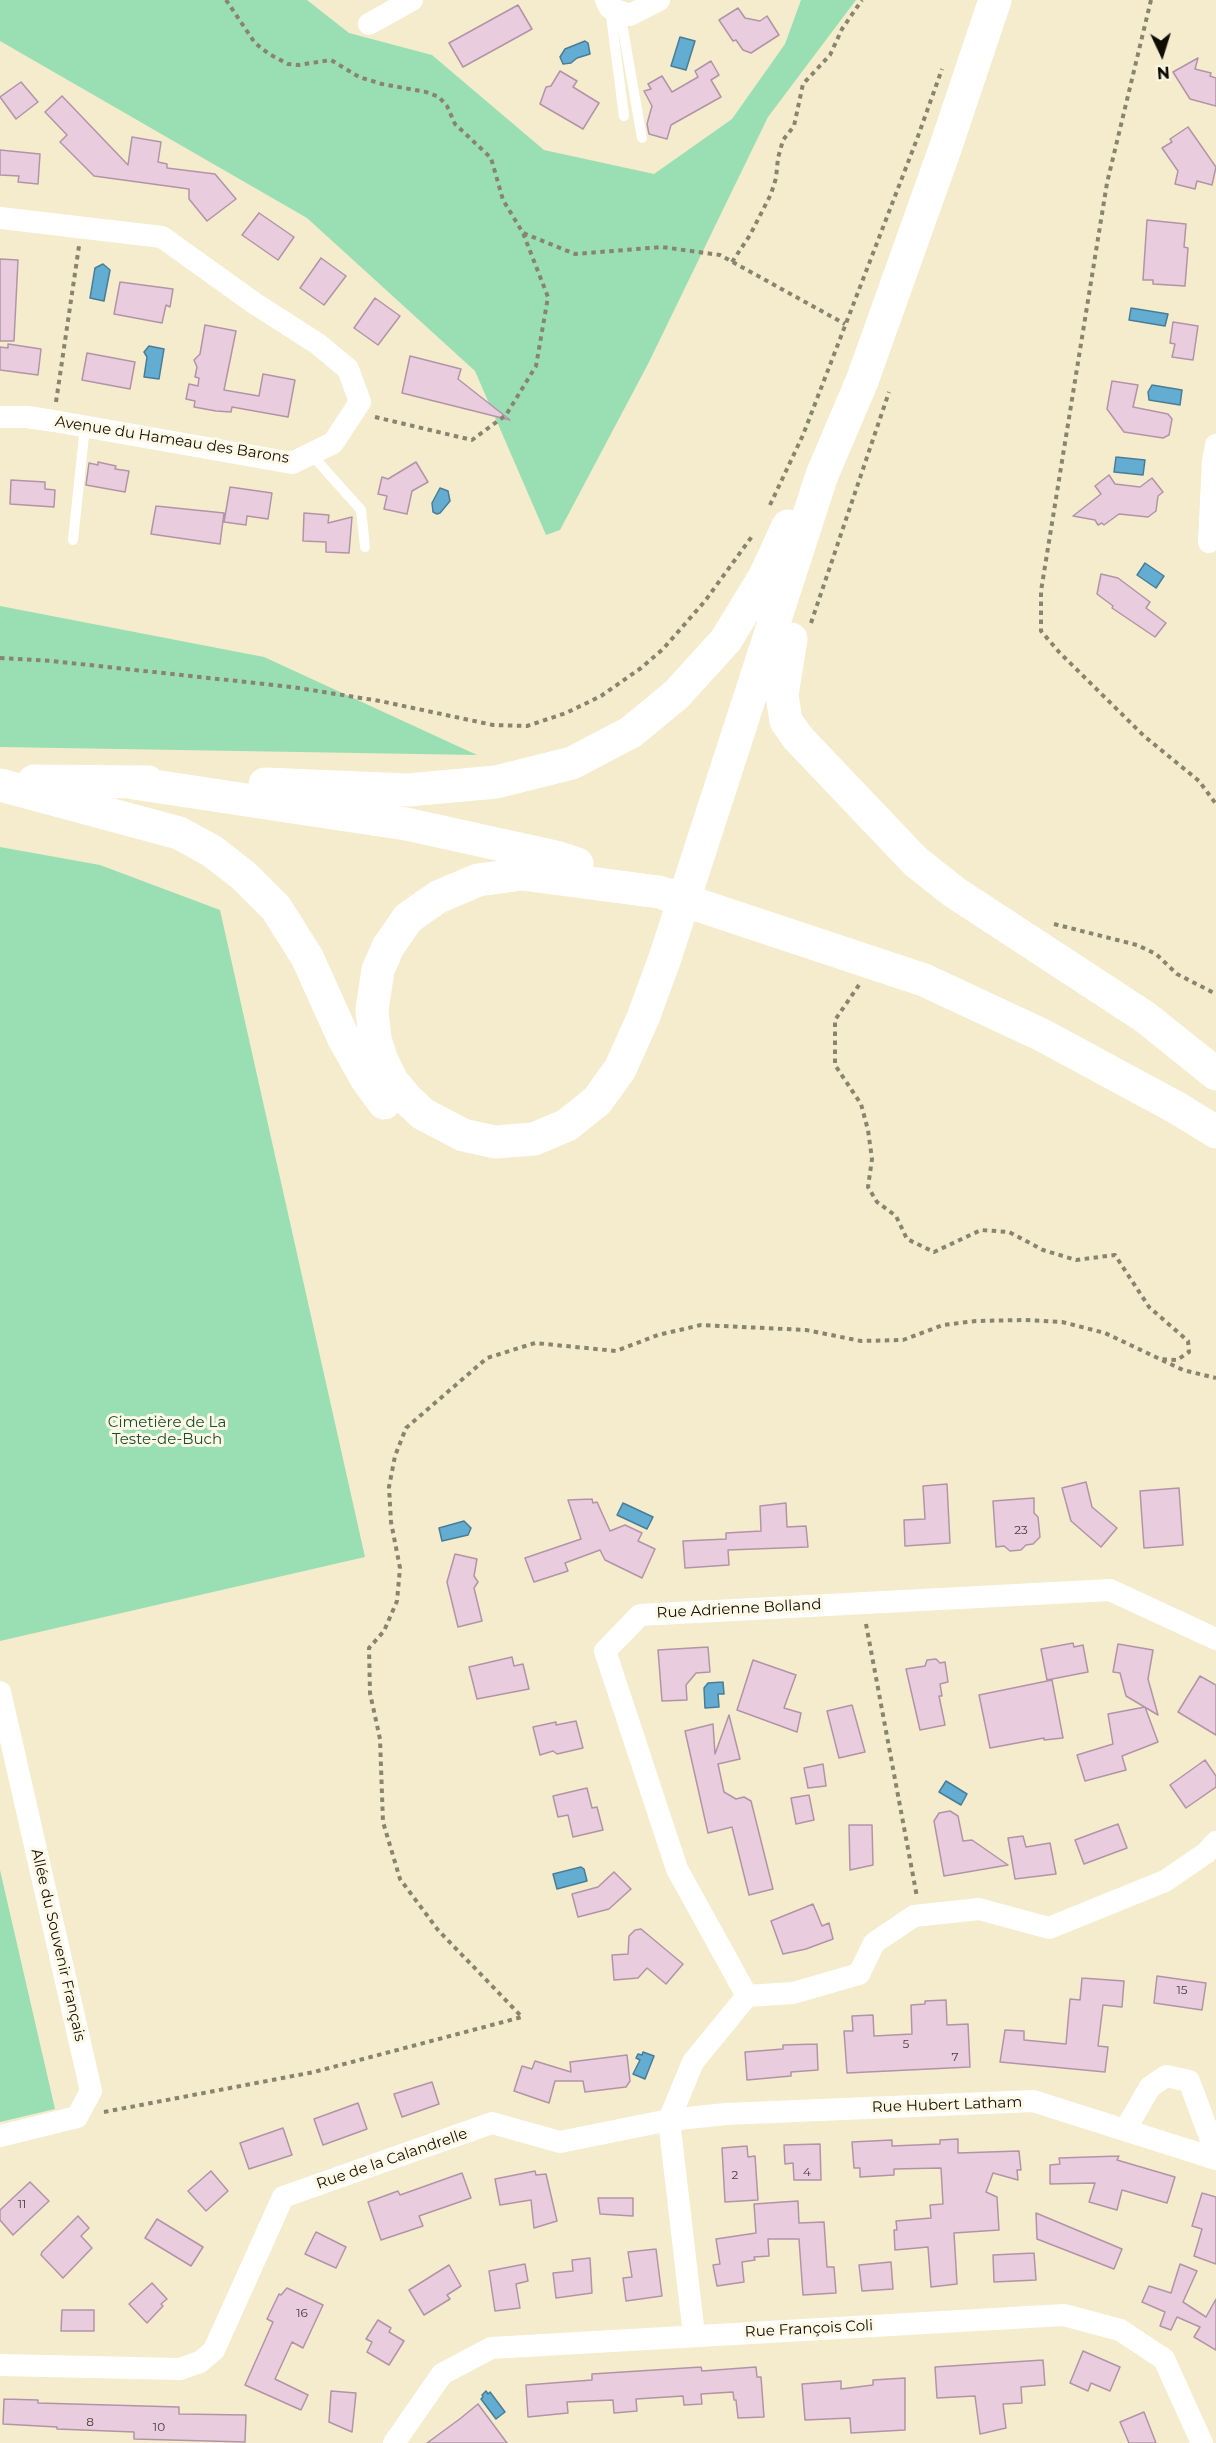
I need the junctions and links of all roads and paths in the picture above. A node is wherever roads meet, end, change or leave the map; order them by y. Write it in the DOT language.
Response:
graph roads {
  1 [pos="226,0"];
  2 [pos="412,0"];
  3 [pos="659,0"];
  4 [pos="862,0"];
  5 [pos="995,0"];
  6 [pos="1151,0"];
  7 [pos="612,6"];
  8 [pos="369,24"];
  9 [pos="945,58"];
  10 [pos="624,116"];
  11 [pos="642,138"];
  12 [pos="0,218"];
  13 [pos="81,227"];
  14 [pos="522,233"];
  15 [pos="732,262"];
  16 [pos="845,324"];
  17 [pos="875,386"];
  18 [pos="354,412"];
  19 [pos="0,417"];
  20 [pos="54,421"];
  21 [pos="85,426"];
  22 [pos="1216,445"];
  23 [pos="311,454"];
  24 [pos="822,475"];
  25 [pos="767,510"];
  26 [pos="754,533"];
  27 [pos="73,540"];
  28 [pos="1209,542"];
  29 [pos="365,547"];
  30 [pos="801,632"];
  31 [pos="0,658"];
  32 [pos="127,782"];
  33 [pos="0,783"];
  34 [pos="1216,804"];
  35 [pos="720,818"];
  36 [pos="659,892"];
  37 [pos="1047,921"];
  38 [pos="672,960"];
  39 [pos="872,963"];
  40 [pos="1216,994"];
  41 [pos="1216,1074"];
  42 [pos="1216,1132"];
  43 [pos="1155,1359"];
  44 [pos="1216,1378"];
  45 [pos="862,1603"];
  46 [pos="1216,1639"];
  47 [pos="0,1692"];
  48 [pos="1216,1842"];
  49 [pos="921,1915"];
  50 [pos="747,1996"];
  51 [pos="77,2117"];
  52 [pos="669,2120"];
  53 [pos="1125,2130"];
  54 [pos="0,2136"];
  55 [pos="1216,2153"];
  56 [pos="1216,2159"];
  57 [pos="694,2335"];
  58 [pos="0,2365"];
  59 [pos="394,2443"];
  60 [pos="1202,2443"];
  1 -- 14 [label="path"];
  2 -- 8 [label="street"];
  3 -- 7 [label="street"];
  4 -- 15 [label="path"];
  5 -- 17 [label="main road"];
  6 -- 34 [label="path"];
  7 -- 10 [label="lane"];
  7 -- 11 [label="lane"];
  9 -- 16 [label="path"];
  12 -- 13 [label="street"];
  13 -- 18 [label="street"];
  13 -- 20 [label="path"];
  14 -- 15 [label="path"];
  14 -- 18 [label="path"];
  15 -- 16 [label="path"];
  16 -- 25 [label="path"];
  17 -- 24 [label="main road"];
  17 -- 30 [label="main road"];
  17 -- 30 [label="path"];
  18 -- 23 [label="street, Avenue du Hameau des Barons"];
  19 -- 20 [label="street, Avenue du Hameau des Barons"];
  20 -- 21 [label="street, Avenue du Hameau des Barons"];
  21 -- 23 [label="street, Avenue du Hameau des Barons"];
  21 -- 27 [label="lane"];
  22 -- 28 [label="street"];
  23 -- 29 [label="lane"];
  24 -- 32 [label="main road"];
  24 -- 35 [label="main road"];
  26 -- 31 [label="path"];
  30 -- 35 [label="main road"];
  30 -- 41 [label="main road"];
  32 -- 33 [label="main road"];
  32 -- 36 [label="main road"];
  33 -- 38 [label="main road"];
  35 -- 38 [label="main road"];
  36 -- 38 [label="main road"];
  36 -- 39 [label="main road"];
  37 -- 40 [label="path"];
  39 -- 42 [label="main road"];
  39 -- 43 [label="path"];
  43 -- 44 [label="path"];
  43 -- 51 [label="path"];
  45 -- 46 [label="street, Rue Adrienne Bolland"];
  45 -- 49 [label="path"];
  45 -- 50 [label="street, Rue Adrienne Bolland"];
  47 -- 51 [label="street, Allée du Souvenir Français"];
  48 -- 49 [label="street"];
  49 -- 50 [label="street"];
  50 -- 52 [label="street"];
  51 -- 54 [label="street"];
  52 -- 53 [label="street, Rue Hubert Latham"];
  52 -- 57 [label="street"];
  52 -- 58 [label="street, Rue de la Calandrelle"];
  53 -- 55 [label="street"];
  53 -- 56 [label="street, Rue Hubert Latham"];
  57 -- 59 [label="street, Rue François Coli"];
  57 -- 60 [label="street, Rue François Coli"];
}
